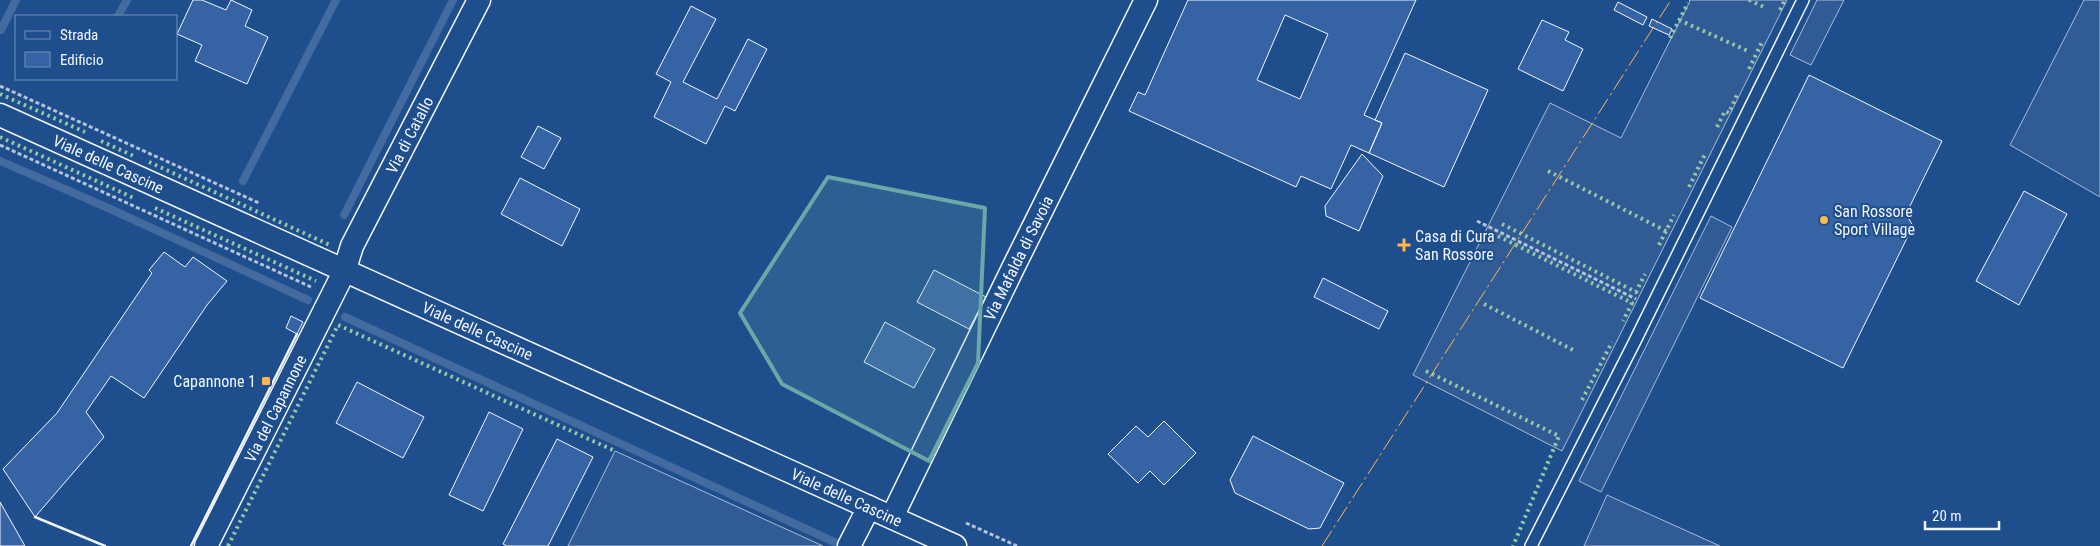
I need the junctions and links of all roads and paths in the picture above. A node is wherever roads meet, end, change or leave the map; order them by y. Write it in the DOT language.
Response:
graph roads {
  1 [pos="479,0"];
  2 [pos="1146,0"];
  3 [pos="1803,0"];
  4 [pos="0,86"];
  5 [pos="0,115"];
  6 [pos="0,145"];
  7 [pos="262,204"];
  8 [pos="1477,221"];
  9 [pos="344,272"];
  10 [pos="331,296"];
  11 [pos="1652,307"];
  12 [pos="869,507"];
  13 [pos="892,517"];
  14 [pos="851,541"];
  15 [pos="206,546"];
  16 [pos="955,546"];
  17 [pos="1530,546"];
  1 -- 9 [label="street, Via di Catallo"];
  2 -- 13 [label="street, Via Mafalda di Savoia"];
  3 -- 11 [label="lane"];
  4 -- 7 [label="path"];
  5 -- 9 [label="street, Viale delle Cascine"];
  6 -- 10 [label="path"];
  8 -- 11 [label="path"];
  9 -- 10 [label="street, Via del Capannone"];
  9 -- 12 [label="street, Viale delle Cascine"];
  10 -- 15 [label="street, Via del Capannone"];
  11 -- 17 [label="lane"];
  12 -- 13 [label="street, Viale delle Cascine"];
  12 -- 14 [label="street"];
  13 -- 16 [label="street, Viale delle Cascine"];
}
